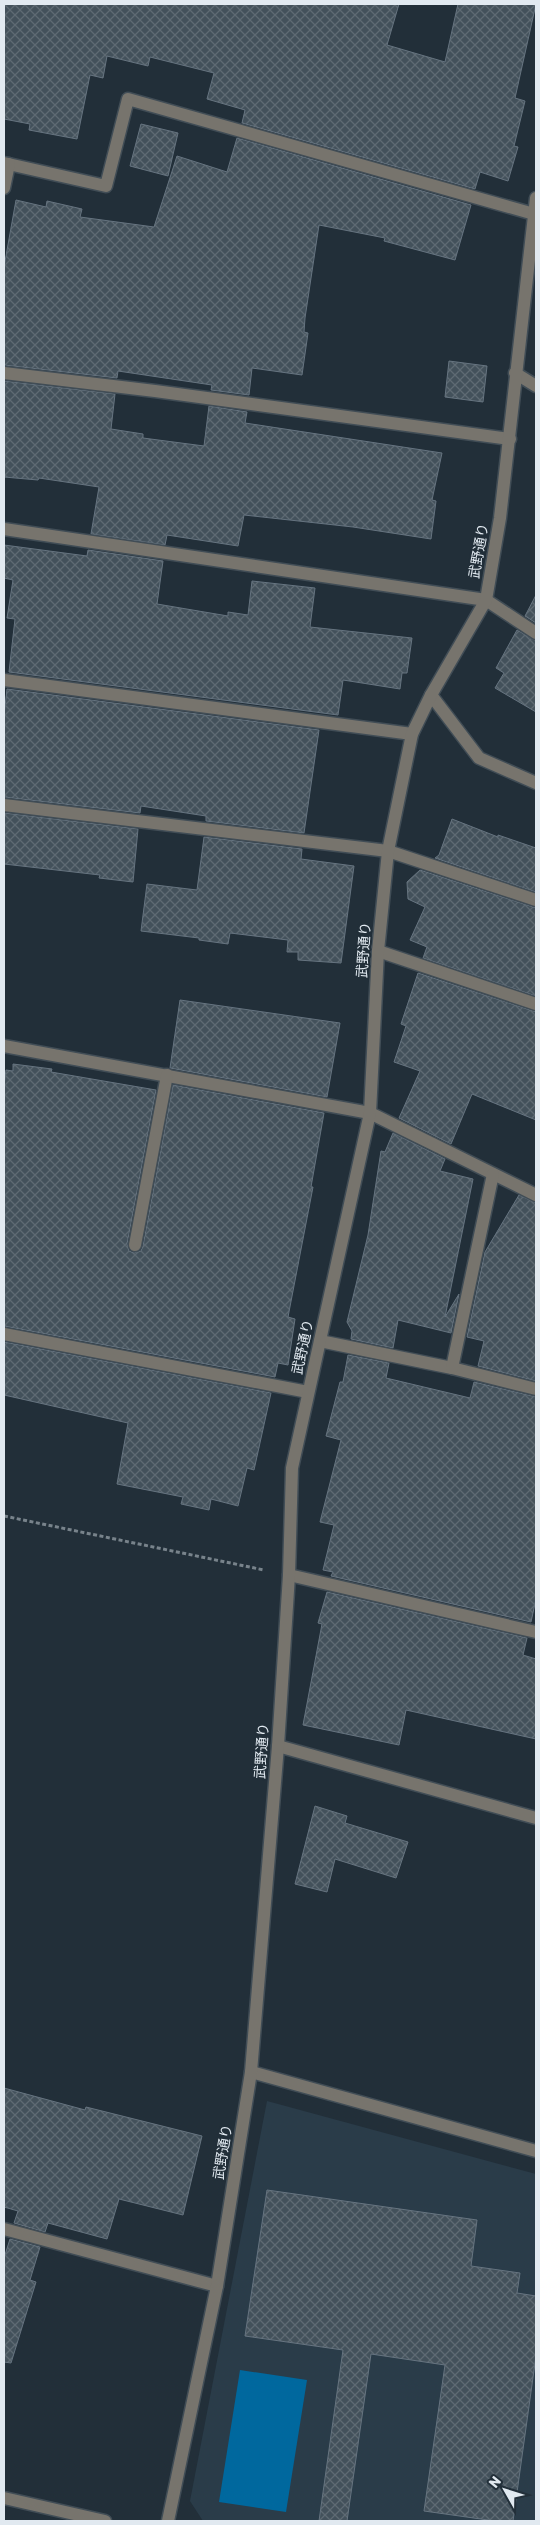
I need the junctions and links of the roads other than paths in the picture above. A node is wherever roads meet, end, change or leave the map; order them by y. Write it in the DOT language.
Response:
graph roads {
  1 [pos="6,164"];
  2 [pos="4,188"];
  3 [pos="536,198"];
  4 [pos="534,214"];
  5 [pos="4,373"];
  6 [pos="515,373"];
  7 [pos="536,386"];
  8 [pos="510,439"];
  9 [pos="4,529"];
  10 [pos="486,600"];
  11 [pos="536,633"];
  12 [pos="4,680"];
  13 [pos="431,695"];
  14 [pos="412,734"];
  15 [pos="536,783"];
  16 [pos="4,805"];
  17 [pos="388,851"];
  18 [pos="536,900"];
  19 [pos="378,951"];
  20 [pos="536,1004"];
  21 [pos="4,1046"];
  22 [pos="168,1075"];
  23 [pos="370,1114"];
  24 [pos="493,1174"];
  25 [pos="536,1195"];
  26 [pos="135,1245"];
  27 [pos="4,1334"];
  28 [pos="320,1341"];
  29 [pos="452,1368"];
  30 [pos="536,1389"];
  31 [pos="308,1392"];
  32 [pos="289,1575"];
  33 [pos="536,1632"];
  34 [pos="278,1746"];
  35 [pos="536,1818"];
  36 [pos="251,2072"];
  37 [pos="536,2150"];
  38 [pos="4,2229"];
  39 [pos="217,2286"];
  40 [pos="4,2498"];
  41 [pos="105,2521"];
  42 [pos="168,2521"];
  1 -- 2 [label="street"];
  1 -- 4 [label="street"];
  3 -- 4 [label="street, 武野通り"];
  4 -- 6 [label="street, 武野通り"];
  5 -- 8 [label="street"];
  6 -- 7 [label="street"];
  6 -- 8 [label="street, 武野通り"];
  8 -- 10 [label="street, 武野通り"];
  9 -- 10 [label="street"];
  10 -- 11 [label="street"];
  10 -- 13 [label="street, 武野通り"];
  12 -- 14 [label="street"];
  13 -- 14 [label="street, 武野通り"];
  13 -- 15 [label="street"];
  14 -- 17 [label="street, 武野通り"];
  16 -- 17 [label="street"];
  17 -- 18 [label="street"];
  17 -- 19 [label="street, 武野通り"];
  19 -- 20 [label="street"];
  19 -- 23 [label="street, 武野通り"];
  21 -- 22 [label="street"];
  22 -- 23 [label="street"];
  22 -- 26 [label="street"];
  23 -- 24 [label="street"];
  23 -- 28 [label="street, 武野通り"];
  24 -- 25 [label="street"];
  24 -- 29 [label="street"];
  27 -- 31 [label="street"];
  28 -- 29 [label="street"];
  28 -- 31 [label="street, 武野通り"];
  29 -- 30 [label="street"];
  31 -- 32 [label="street, 武野通り"];
  32 -- 33 [label="street"];
  32 -- 34 [label="street, 武野通り"];
  34 -- 35 [label="street"];
  34 -- 36 [label="street, 武野通り"];
  36 -- 37 [label="street"];
  36 -- 39 [label="street, 武野通り"];
  38 -- 39 [label="street"];
  39 -- 42 [label="street, 武野通り"];
  40 -- 41 [label="street"];
}
